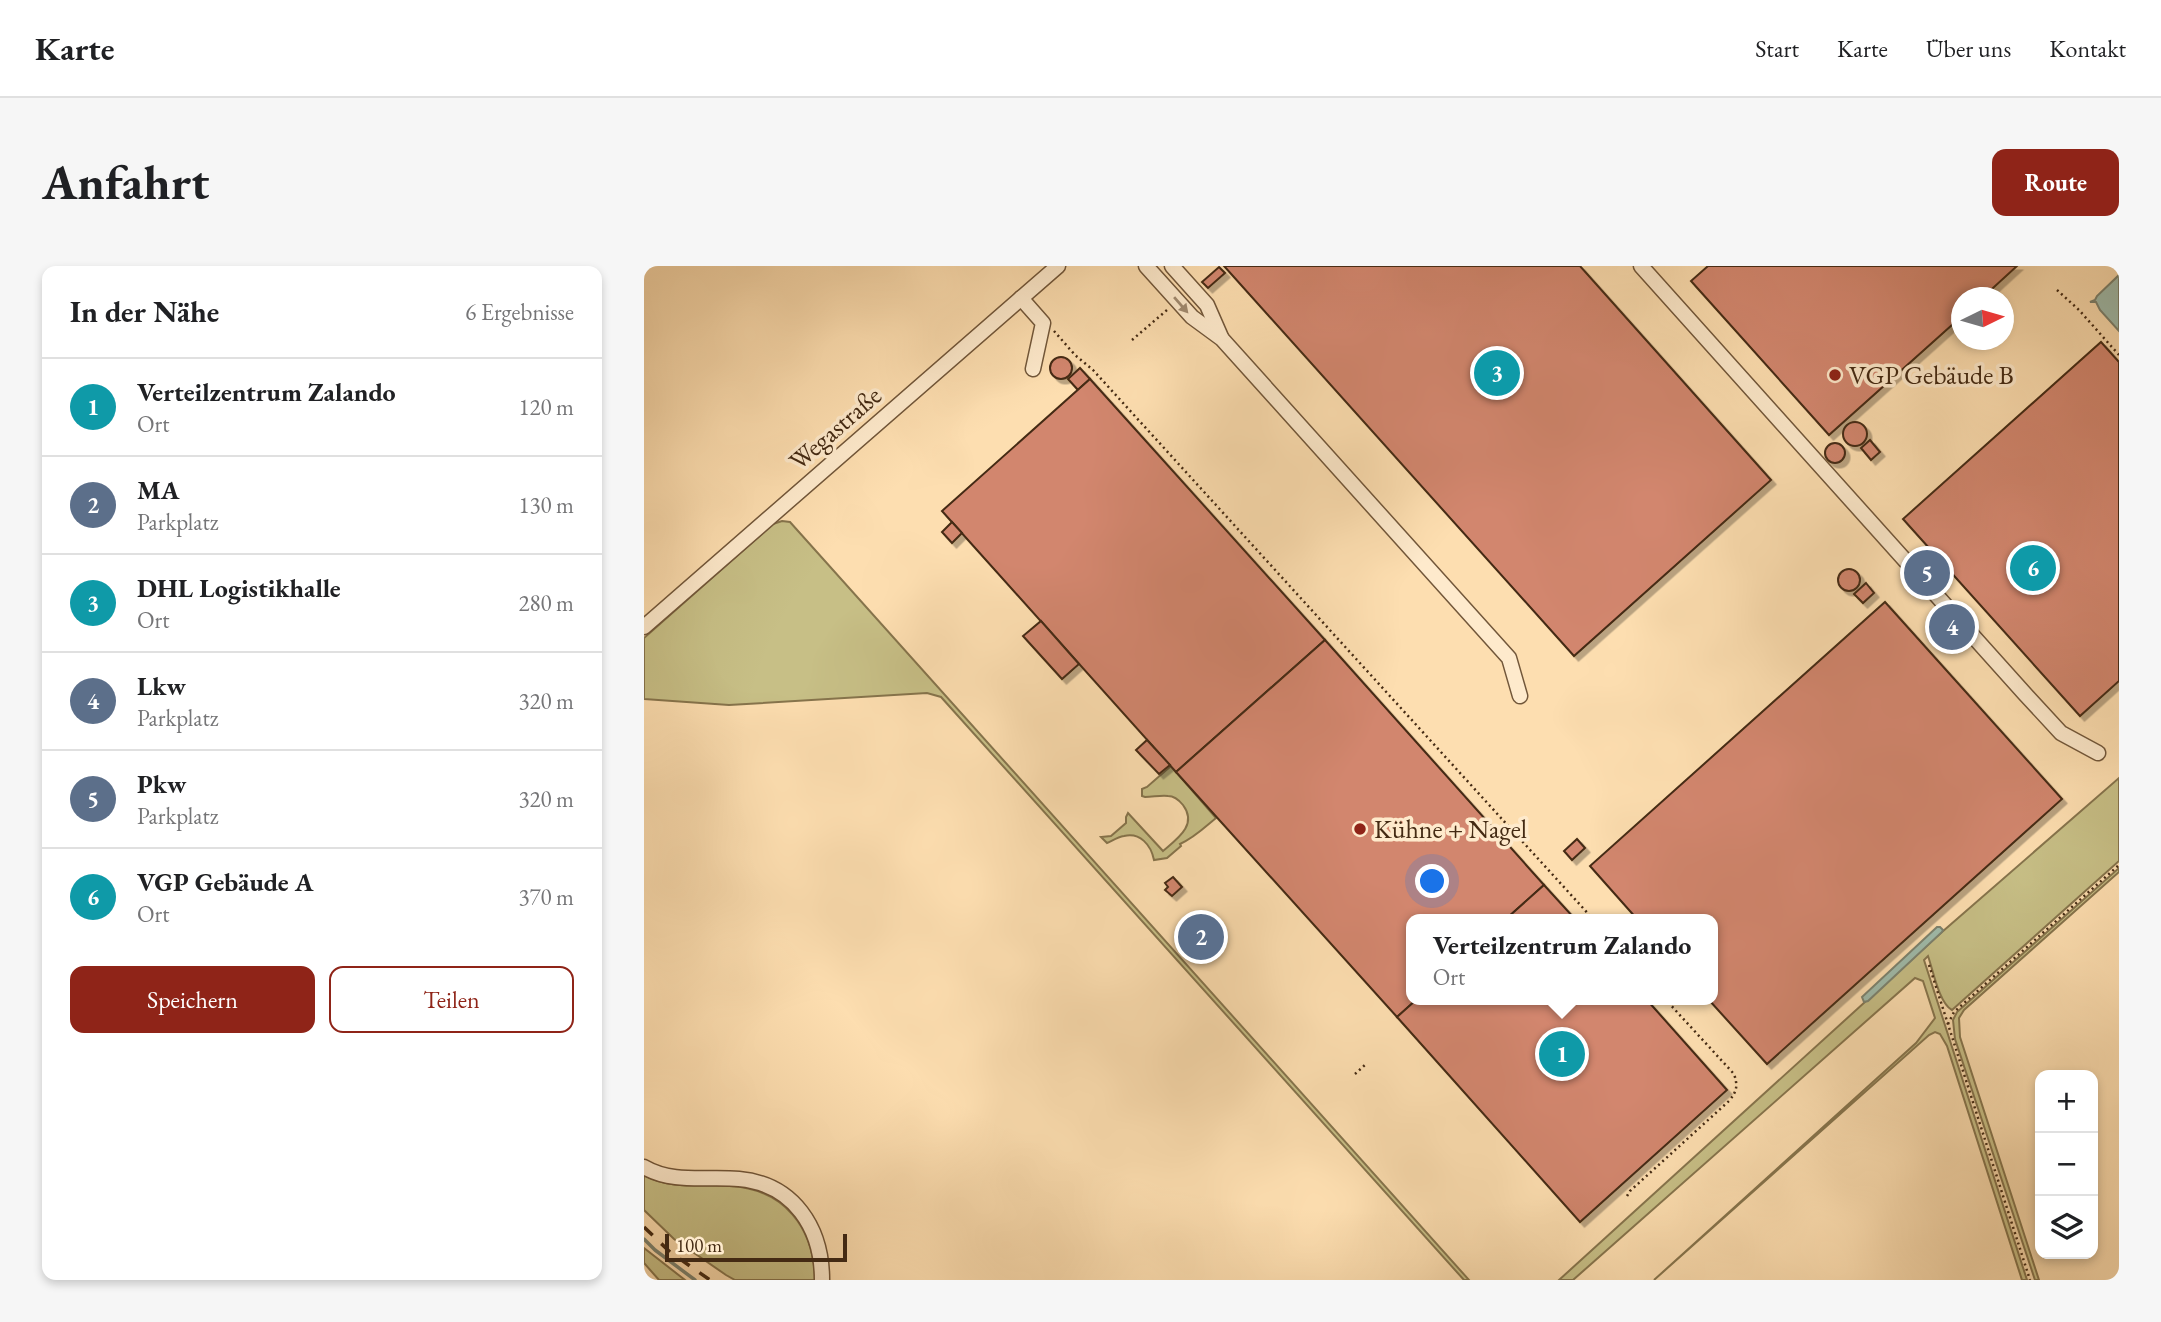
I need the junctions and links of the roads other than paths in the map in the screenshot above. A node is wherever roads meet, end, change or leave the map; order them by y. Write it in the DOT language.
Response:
graph roads {
  1 [pos="1058,266"];
  2 [pos="1146,266"];
  3 [pos="1172,266"];
  4 [pos="1641,266"];
  5 [pos="1021,298"];
  6 [pos="1222,339"];
  7 [pos="1033,369"];
  8 [pos="644,627"];
  9 [pos="1520,696"];
  10 [pos="2098,752"];
  11 [pos="644,1167"];
  12 [pos="822,1280"];
  1 -- 5 [label="street, Wegastraße"];
  2 -- 6 [label="street, one-way"];
  3 -- 6 [label="street"];
  4 -- 10 [label="street"];
  5 -- 7 [label="street"];
  5 -- 8 [label="street, Wegastraße"];
  6 -- 9 [label="street"];
  11 -- 12 [label="street"];
}
